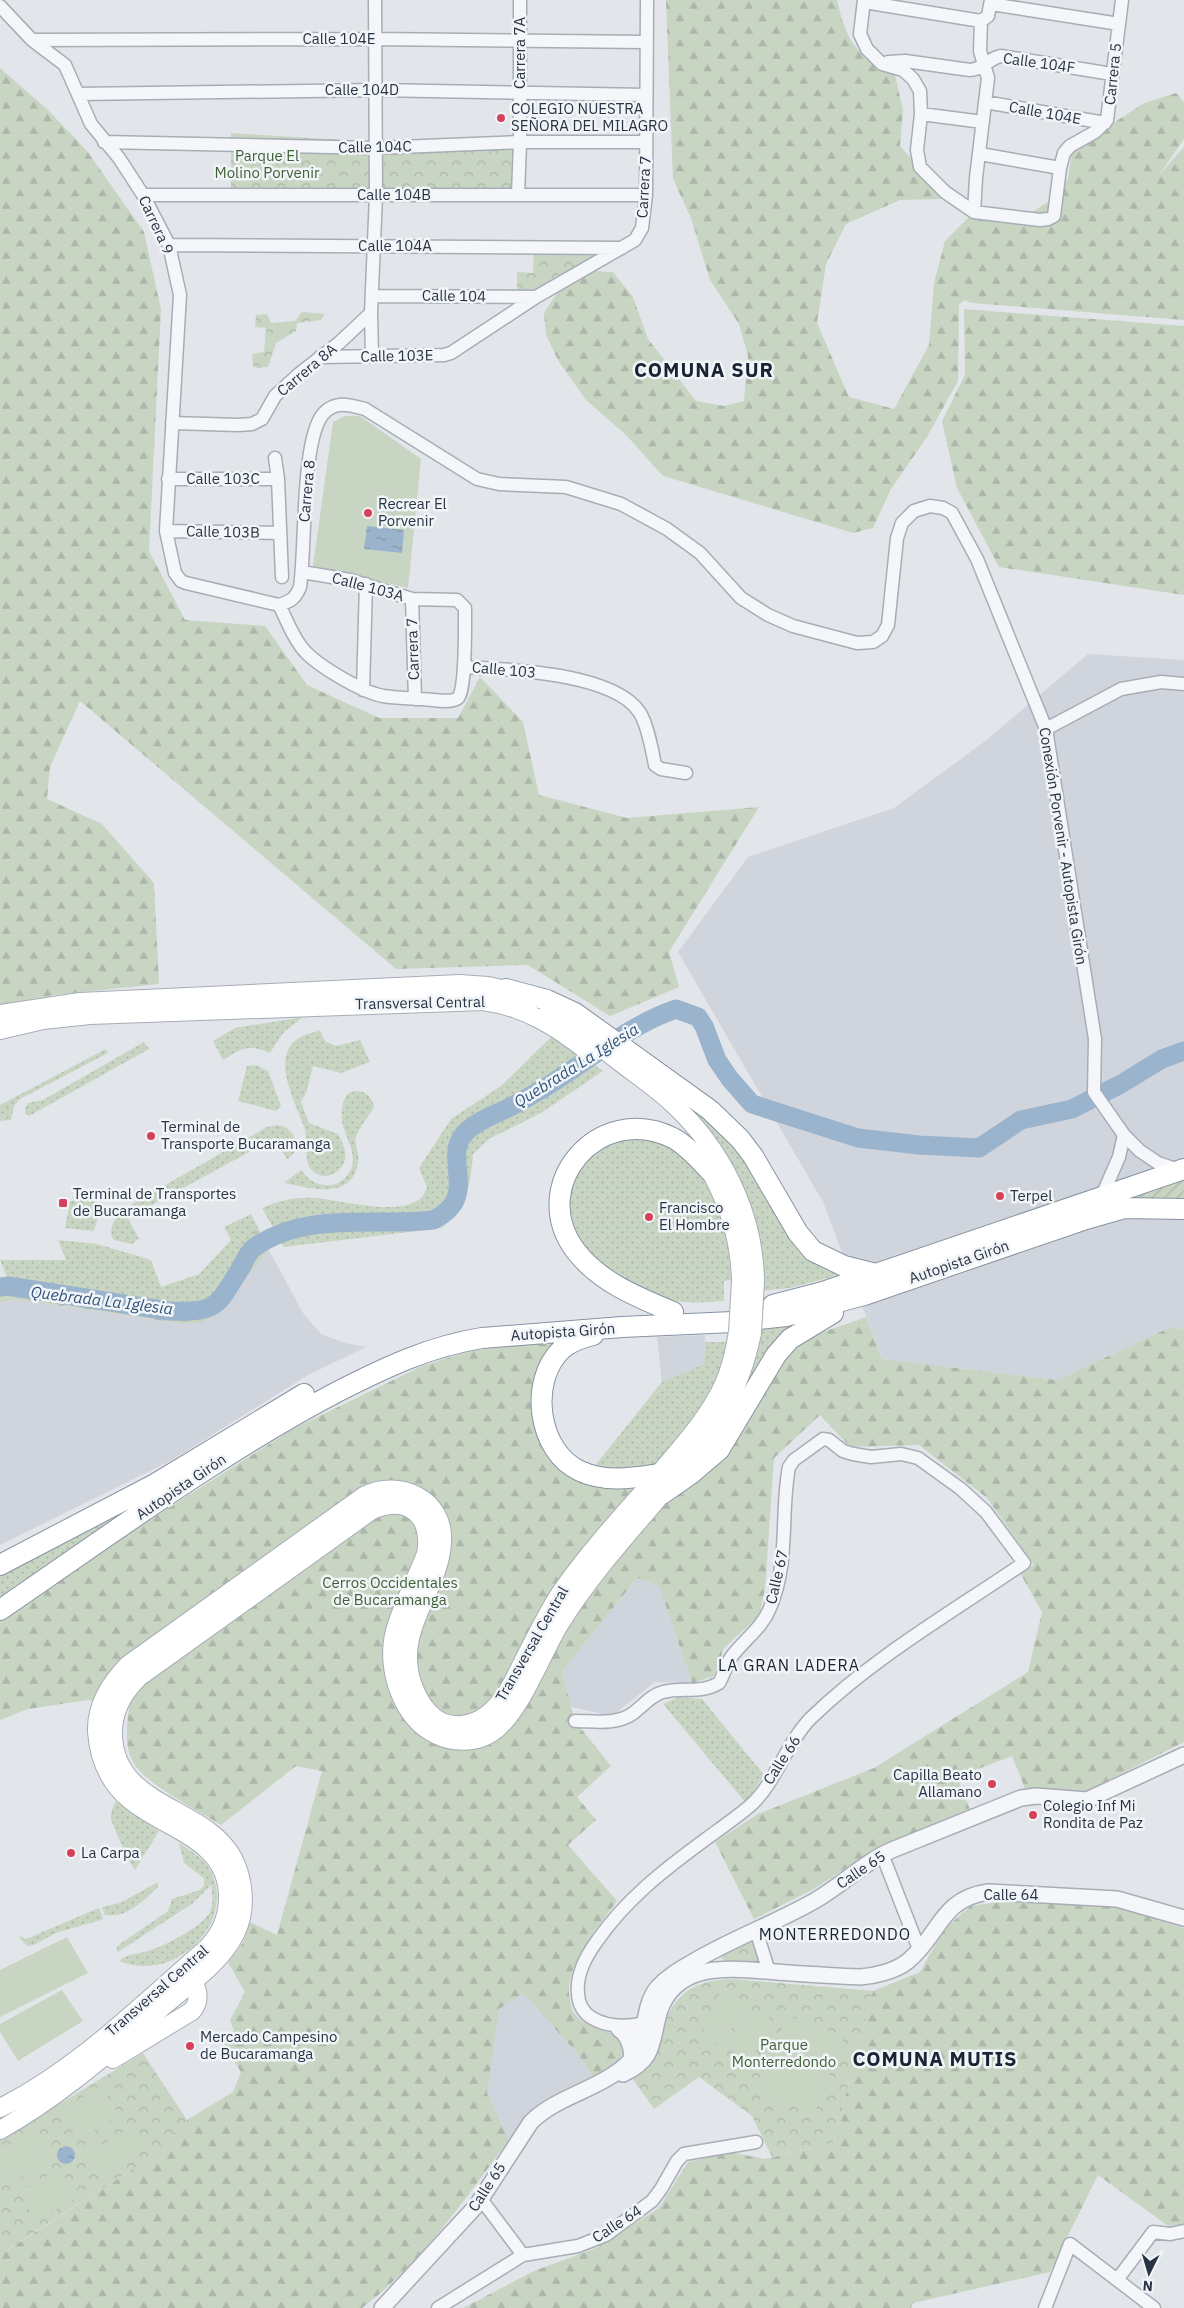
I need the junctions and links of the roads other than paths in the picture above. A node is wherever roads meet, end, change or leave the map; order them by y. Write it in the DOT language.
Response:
graph roads {
  1 [pos="375,0"];
  2 [pos="520,0"];
  3 [pos="647,0"];
  4 [pos="1122,0"];
  5 [pos="861,3"];
  6 [pos="0,6"];
  7 [pos="988,10"];
  8 [pos="1119,24"];
  9 [pos="375,38"];
  10 [pos="32,40"];
  11 [pos="519,40"];
  12 [pos="646,42"];
  13 [pos="882,64"];
  14 [pos="985,65"];
  15 [pos="1112,74"];
  16 [pos="376,90"];
  17 [pos="519,92"];
  18 [pos="78,94"];
  19 [pos="646,95"];
  20 [pos="985,102"];
  21 [pos="921,114"];
  22 [pos="983,122"];
  23 [pos="1105,123"];
  24 [pos="104,142"];
  25 [pos="520,142"];
  26 [pos="646,142"];
  27 [pos="375,148"];
  28 [pos="980,154"];
  29 [pos="1060,168"];
  30 [pos="143,195"];
  31 [pos="376,195"];
  32 [pos="518,195"];
  33 [pos="646,195"];
  34 [pos="974,212"];
  35 [pos="169,246"];
  36 [pos="375,246"];
  37 [pos="622,248"];
  38 [pos="373,296"];
  39 [pos="536,297"];
  40 [pos="371,313"];
  41 [pos="444,355"];
  42 [pos="372,356"];
  43 [pos="320,358"];
  44 [pos="365,409"];
  45 [pos="172,423"];
  46 [pos="275,458"];
  47 [pos="168,479"];
  48 [pos="278,479"];
  49 [pos="166,531"];
  50 [pos="280,533"];
  51 [pos="302,572"];
  52 [pos="282,577"];
  53 [pos="366,584"];
  54 [pos="412,599"];
  55 [pos="279,605"];
  56 [pos="464,667"];
  57 [pos="1184,684"];
  58 [pos="363,690"];
  59 [pos="415,698"];
  60 [pos="1046,729"];
  61 [pos="686,773"];
  62 [pos="506,989"];
  63 [pos="0,1014"];
  64 [pos="0,1030"];
  65 [pos="587,1036"];
  66 [pos="617,1059"];
  67 [pos="1124,1136"];
  68 [pos="1182,1170"];
  69 [pos="712,1173"];
  70 [pos="1101,1198"];
  71 [pos="1184,1209"];
  72 [pos="876,1274"];
  73 [pos="748,1281"];
  74 [pos="864,1295"];
  75 [pos="673,1312"];
  76 [pos="622,1327"];
  77 [pos="745,1332"];
  78 [pos="826,1440"];
  79 [pos="659,1474"];
  80 [pos="662,1494"];
  81 [pos="0,1565"];
  82 [pos="0,1610"];
  83 [pos="575,1721"];
  84 [pos="1184,1756"];
  85 [pos="164,1814"];
  86 [pos="882,1854"];
  87 [pos="1184,1918"];
  88 [pos="756,1930"];
  89 [pos="919,1948"];
  90 [pos="708,1953"];
  91 [pos="717,1969"];
  92 [pos="769,1972"];
  93 [pos="188,1974"];
  94 [pos="614,2027"];
  95 [pos="646,2030"];
  96 [pos="630,2061"];
  97 [pos="602,2082"];
  98 [pos="0,2108"];
  99 [pos="0,2130"];
  100 [pos="756,2142"];
  101 [pos="481,2199"];
  102 [pos="1184,2232"];
  103 [pos="523,2255"];
  104 [pos="1117,2280"];
  105 [pos="382,2308"];
  106 [pos="438,2308"];
  107 [pos="1045,2308"];
  108 [pos="1154,2308"];
  1 -- 9 [label="street"];
  2 -- 11 [label="street, Carrera 7A"];
  3 -- 12 [label="street, Carrera 7"];
  4 -- 8 [label="street, Carrera 5"];
  5 -- 7 [label="street"];
  5 -- 13 [label="street"];
  6 -- 10 [label="street, Carrera 9"];
  7 -- 8 [label="street"];
  7 -- 14 [label="street"];
  8 -- 15 [label="street, Carrera 5"];
  9 -- 10 [label="street, Calle 104E"];
  9 -- 11 [label="street, Calle 104E"];
  9 -- 16 [label="street"];
  10 -- 18 [label="street, Carrera 9"];
  11 -- 12 [label="street, Calle 104E"];
  11 -- 17 [label="street, Carrera 7A"];
  12 -- 19 [label="street, Carrera 7"];
  13 -- 14 [label="street, Calle 104F"];
  13 -- 21 [label="street"];
  14 -- 15 [label="street, Calle 104F"];
  14 -- 20 [label="street"];
  15 -- 23 [label="street, Carrera 5"];
  16 -- 17 [label="street, Calle 104D"];
  16 -- 18 [label="street, Calle 104D"];
  16 -- 27 [label="street"];
  17 -- 19 [label="street, Calle 104D"];
  17 -- 25 [label="street, Carrera 7A"];
  18 -- 24 [label="street, Carrera 9"];
  19 -- 26 [label="street, Carrera 7"];
  20 -- 22 [label="street"];
  20 -- 23 [label="street, Calle 104E"];
  21 -- 22 [label="street"];
  21 -- 34 [label="street"];
  22 -- 28 [label="street"];
  23 -- 29 [label="street, Carrera 5"];
  24 -- 27 [label="street, Calle 104C"];
  24 -- 30 [label="street, Carrera 9"];
  25 -- 26 [label="street, Calle 104C"];
  25 -- 27 [label="street, Calle 104C"];
  25 -- 32 [label="street, Carrera 7A"];
  26 -- 33 [label="street, Carrera 7"];
  27 -- 31 [label="street"];
  28 -- 29 [label="street"];
  28 -- 34 [label="street"];
  29 -- 34 [label="street, Carrera 5"];
  30 -- 31 [label="street, Calle 104B"];
  30 -- 35 [label="street, Carrera 9"];
  31 -- 32 [label="street, Calle 104B"];
  31 -- 36 [label="street"];
  32 -- 33 [label="street, Calle 104B"];
  33 -- 37 [label="street, Carrera 7"];
  35 -- 36 [label="street, Calle 104A"];
  35 -- 45 [label="street, Carrera 9"];
  36 -- 37 [label="street, Calle 104A"];
  36 -- 38 [label="street"];
  37 -- 39 [label="street, Carrera 7"];
  38 -- 39 [label="street, Calle 104"];
  38 -- 40 [label="street"];
  39 -- 41 [label="street, Carrera 7"];
  40 -- 42 [label="street"];
  40 -- 43 [label="street, Carrera 8A"];
  41 -- 42 [label="street, Calle 103E"];
  42 -- 43 [label="street, Calle 103E"];
  43 -- 45 [label="street, Carrera 8A"];
  44 -- 51 [label="street, Carrera 8"];
  44 -- 60 [label="street, Conexión Porvenir - Autopista Girón"];
  45 -- 47 [label="street, Carrera 9"];
  46 -- 48 [label="street, Calle 103B"];
  47 -- 48 [label="street, Calle 103C"];
  47 -- 49 [label="street, Carrera 9"];
  48 -- 50 [label="street, Calle 103B"];
  49 -- 50 [label="street, Calle 103B"];
  49 -- 55 [label="street, Carrera 9"];
  50 -- 52 [label="street, Calle 103B"];
  51 -- 53 [label="street, Calle 103A"];
  51 -- 55 [label="street, Carrera 8"];
  53 -- 54 [label="street, Calle 103A"];
  53 -- 58 [label="street"];
  54 -- 56 [label="street, Calle 103A"];
  54 -- 59 [label="street, Carrera 7"];
  55 -- 58 [label="street, Calle 103"];
  56 -- 59 [label="street, Calle 103"];
  56 -- 61 [label="street, Calle 103"];
  57 -- 60 [label="street"];
  58 -- 59 [label="street, Calle 103"];
  60 -- 67 [label="street, Conexión Porvenir - Autopista Girón"];
  62 -- 63 [label="main road, Transversal Central"];
  62 -- 65 [label="highway"];
  64 -- 65 [label="main road, Transversal Central"];
  65 -- 66 [label="highway"];
  66 -- 69 [label="main road, Transversal Central"];
  66 -- 72 [label="highway"];
  66 -- 73 [label="main road, Transversal Central"];
  67 -- 68 [label="street, Conexión Porvenir - Autopista Girón"];
  67 -- 70 [label="street"];
  68 -- 70 [label="highway, Autopista Girón"];
  69 -- 73 [label="main road, Transversal Central"];
  69 -- 75 [label="highway"];
  70 -- 72 [label="highway, Autopista Girón"];
  71 -- 74 [label="highway, Autopista Girón"];
  72 -- 75 [label="highway, Autopista Girón"];
  73 -- 77 [label="main road, Transversal Central, bridge"];
  74 -- 76 [label="highway, Autopista Girón"];
  74 -- 80 [label="highway"];
  75 -- 81 [label="highway, Autopista Girón"];
  76 -- 79 [label="highway"];
  76 -- 82 [label="highway, Autopista Girón"];
  77 -- 79 [label="main road, Transversal Central"];
  77 -- 80 [label="main road, Transversal Central"];
  78 -- 83 [label="street, Calle 67"];
  78 -- 94 [label="street, Calle 66"];
  79 -- 85 [label="main road, Transversal Central"];
  80 -- 85 [label="main road, Transversal Central"];
  84 -- 86 [label="street, Calle 65"];
  85 -- 93 [label="main road, Transversal Central"];
  86 -- 88 [label="street, Calle 65"];
  86 -- 89 [label="street"];
  87 -- 89 [label="street, Calle 64"];
  88 -- 90 [label="street, Calle 65"];
  88 -- 92 [label="street"];
  89 -- 92 [label="street, Calle 64"];
  90 -- 91 [label="street"];
  90 -- 95 [label="street, Calle 65"];
  91 -- 92 [label="street, Calle 64"];
  91 -- 95 [label="street, Calle 65"];
  93 -- 98 [label="main road, Transversal Central"];
  93 -- 99 [label="main road, Transversal Central"];
  94 -- 95 [label="street"];
  94 -- 96 [label="street"];
  95 -- 96 [label="street, Calle 65"];
  95 -- 97 [label="street, Calle 65"];
  96 -- 97 [label="street, Calle 65"];
  97 -- 101 [label="street, Calle 65"];
  100 -- 103 [label="street, Calle 64"];
  101 -- 103 [label="street"];
  101 -- 105 [label="street, Calle 65"];
  102 -- 104 [label="street"];
  103 -- 106 [label="street, Calle 64"];
  104 -- 107 [label="street"];
  104 -- 108 [label="street"];
}
